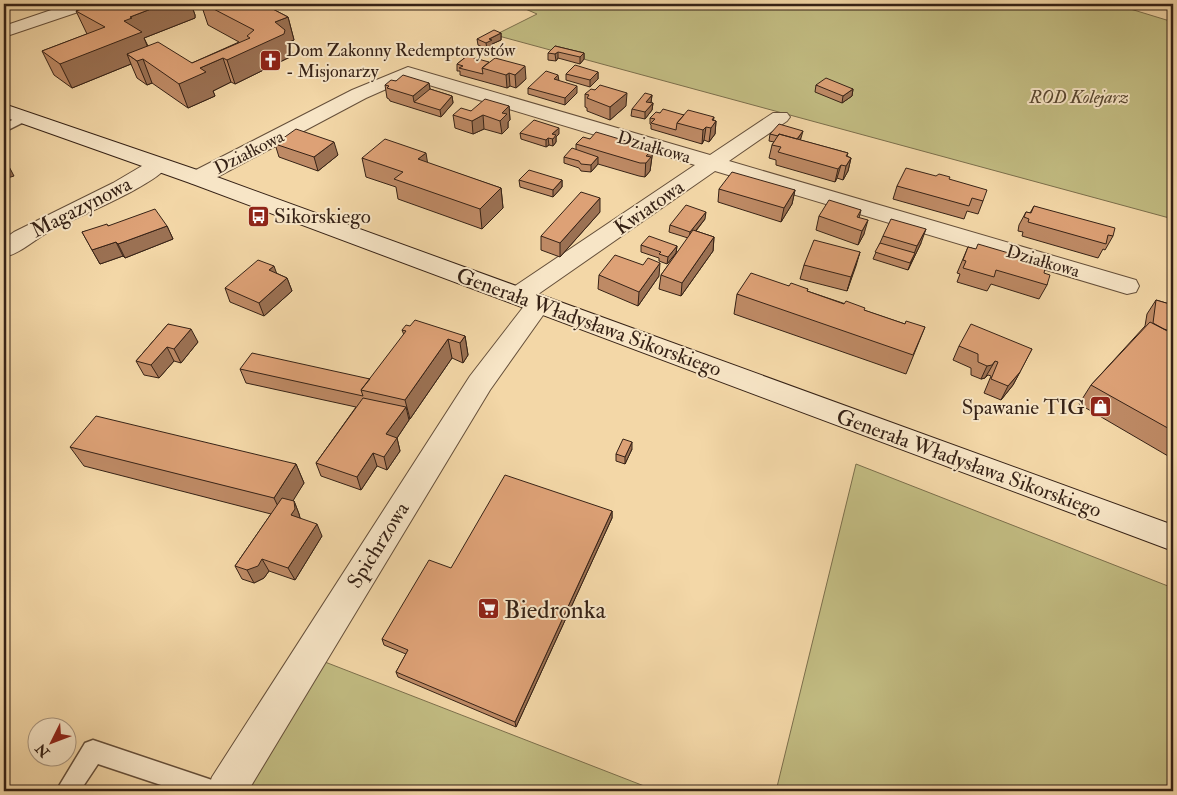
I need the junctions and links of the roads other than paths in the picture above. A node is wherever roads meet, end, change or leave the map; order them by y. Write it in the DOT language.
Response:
graph roads {
  1 [pos="84,4"];
  2 [pos="26,25"];
  3 [pos="4,32"];
  4 [pos="4,36"];
  5 [pos="780,117"];
  6 [pos="11,118"];
  7 [pos="712,163"];
  8 [pos="159,164"];
  9 [pos="198,178"];
  10 [pos="4,250"];
  11 [pos="1127,286"];
  12 [pos="528,300"];
  13 [pos="1173,538"];
  14 [pos="67,791"];
  15 [pos="212,791"];
  16 [pos="226,791"];
  1 -- 2 [label="street"];
  2 -- 3 [label="street"];
  2 -- 4 [label="street"];
  5 -- 7 [label="street, Kwiatowa"];
  6 -- 8 [label="street, Generała Władysława Sikorskiego"];
  7 -- 9 [label="street, Działkowa"];
  7 -- 11 [label="street, Działkowa"];
  7 -- 12 [label="street, Kwiatowa"];
  8 -- 9 [label="street, Generała Władysława Sikorskiego"];
  8 -- 10 [label="street, Magazynowa"];
  9 -- 12 [label="street, Generała Władysława Sikorskiego"];
  12 -- 13 [label="street, Generała Władysława Sikorskiego"];
  12 -- 16 [label="street, Spichrzowa"];
  14 -- 15 [label="lane"];
}
